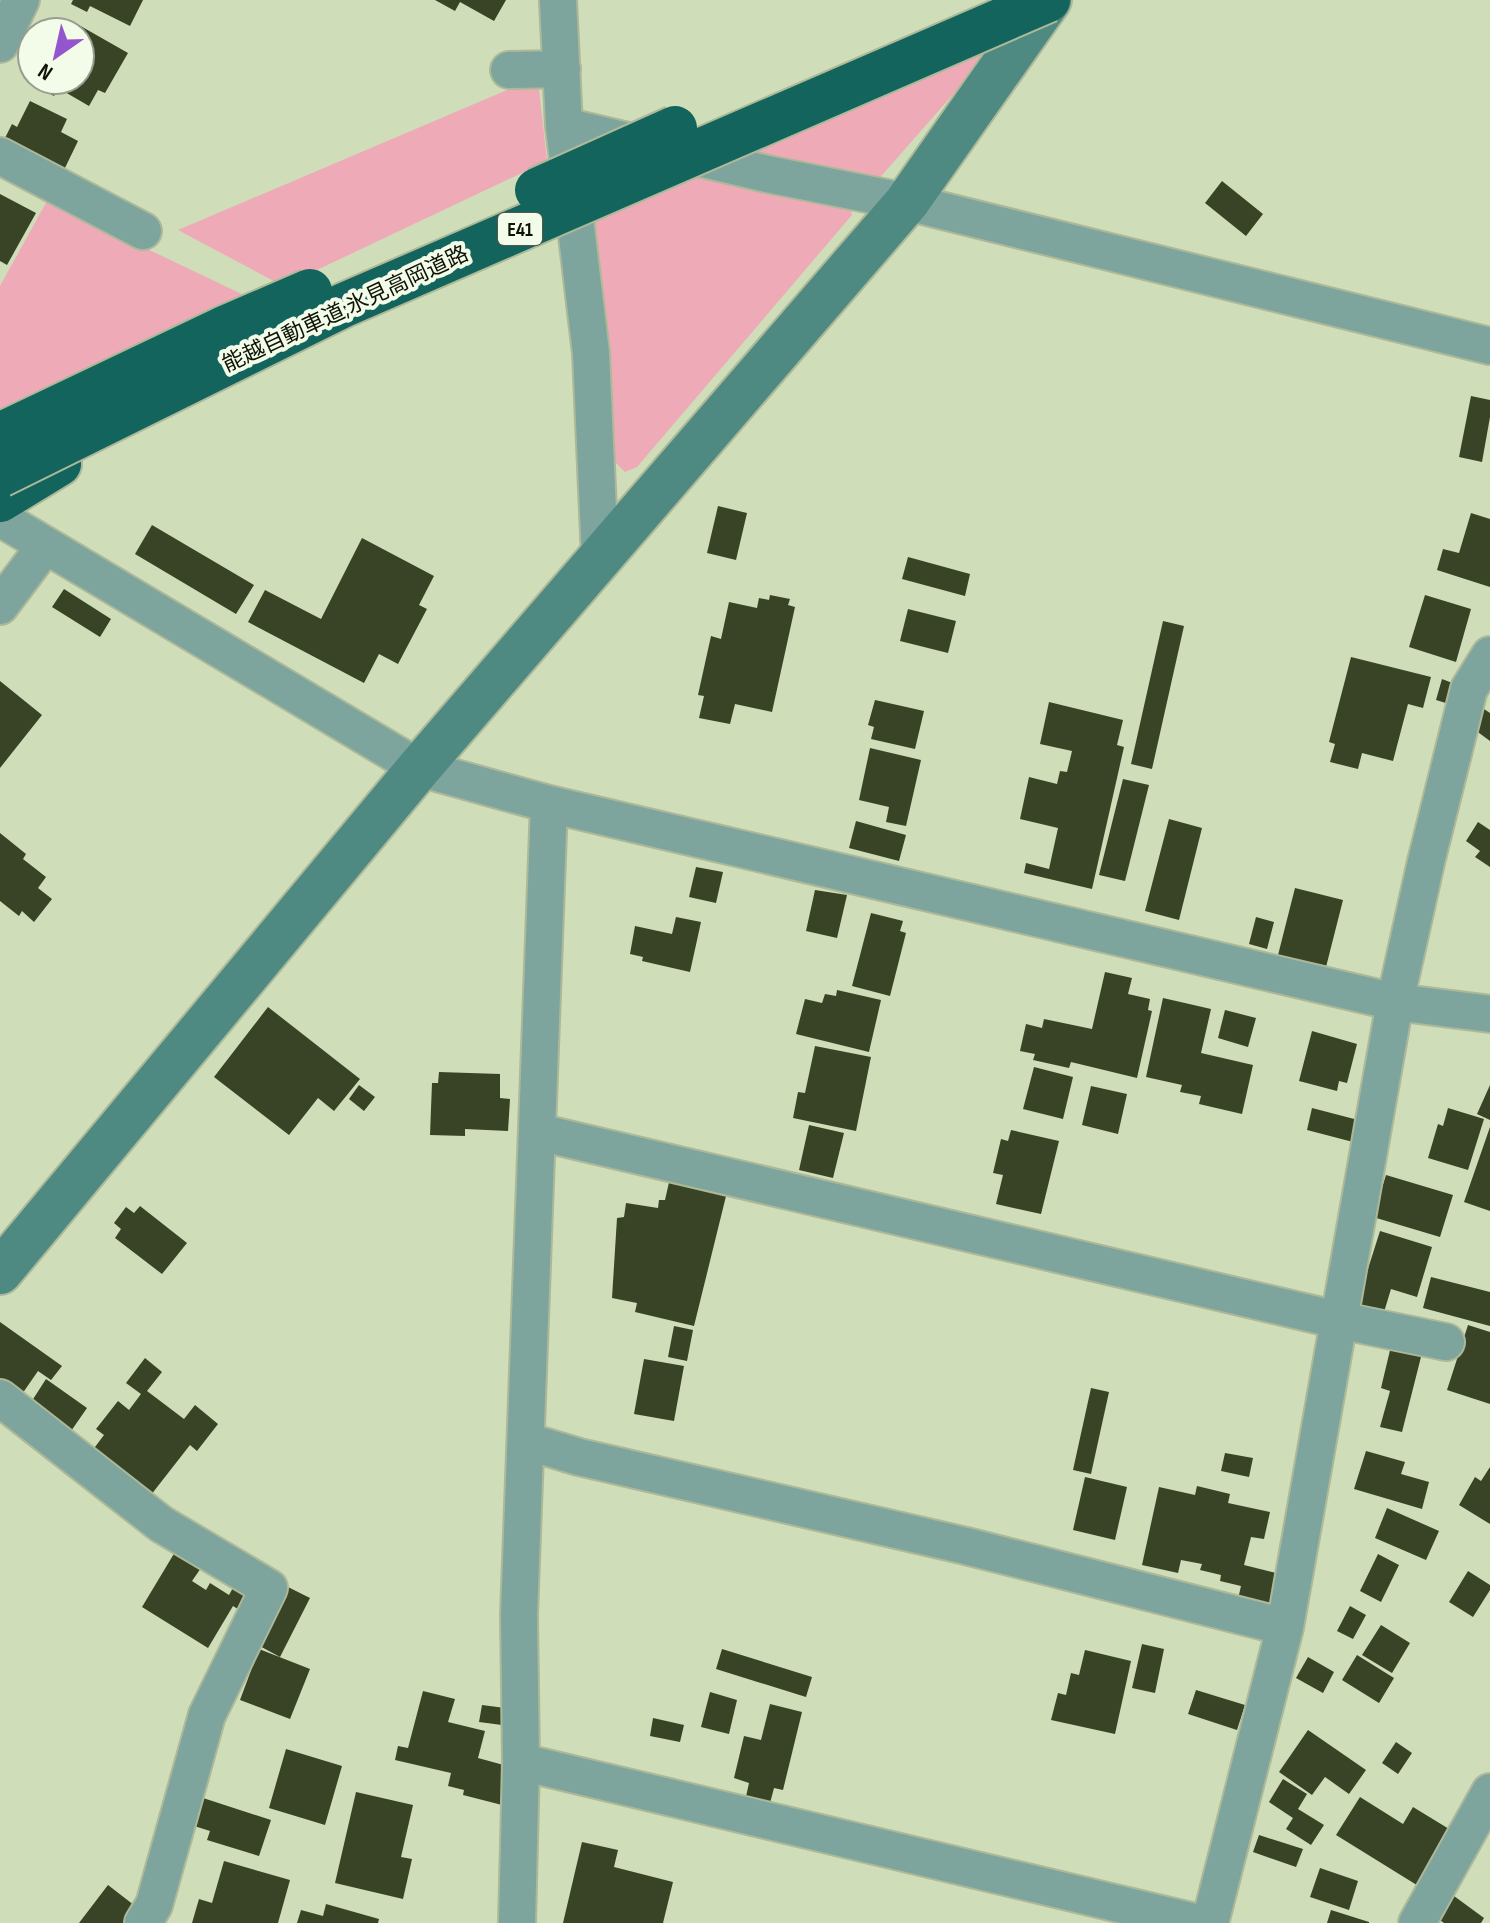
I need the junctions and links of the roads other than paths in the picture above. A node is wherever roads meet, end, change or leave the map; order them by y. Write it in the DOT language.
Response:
graph roads {
  1 [pos="21,0"];
  2 [pos="558,0"];
  3 [pos="976,0"];
  4 [pos="994,0"];
  5 [pos="1042,11"];
  6 [pos="0,44"];
  7 [pos="562,69"];
  8 [pos="509,70"];
  9 [pos="564,126"];
  10 [pos="0,156"];
  11 [pos="907,202"];
  12 [pos="143,231"];
  13 [pos="1490,346"];
  14 [pos="225,364"];
  15 [pos="0,435"];
  16 [pos="0,475"];
  17 [pos="0,500"];
  18 [pos="0,518"];
  19 [pos="45,546"];
  20 [pos="600,557"];
  21 [pos="0,606"];
  22 [pos="1490,655"];
  23 [pos="419,768"];
  24 [pos="549,804"];
  25 [pos="1395,1002"];
  26 [pos="1490,1014"];
  27 [pos="538,1132"];
  28 [pos="0,1272"];
  29 [pos="1338,1320"];
  30 [pos="1446,1342"];
  31 [pos="0,1398"];
  32 [pos="526,1441"];
  33 [pos="1285,1627"];
  34 [pos="521,1762"];
  35 [pos="1490,1792"];
  36 [pos="143,1923"];
  37 [pos="517,1923"];
  38 [pos="1199,1923"];
  39 [pos="1210,1923"];
  40 [pos="1417,1923"];
  1 -- 6 [label="street"];
  2 -- 7 [label="street"];
  3 -- 15 [label="highway, 能越自動車道;氷見高岡道路 / E41, bridge"];
  4 -- 5 [label="street"];
  5 -- 11 [label="street"];
  5 -- 14 [label="highway, 能越自動車道;氷見高岡道路 / E41, bridge"];
  7 -- 8 [label="street"];
  7 -- 9 [label="street"];
  9 -- 11 [label="street"];
  9 -- 20 [label="street"];
  10 -- 12 [label="street"];
  11 -- 13 [label="street"];
  11 -- 20 [label="street"];
  14 -- 16 [label="highway, 能越自動車道;氷見高岡道路 / E41, bridge"];
  14 -- 17 [label="highway, bridge"];
  18 -- 19 [label="street"];
  19 -- 21 [label="street"];
  19 -- 23 [label="street"];
  20 -- 23 [label="street"];
  22 -- 25 [label="street"];
  23 -- 24 [label="street"];
  23 -- 28 [label="street"];
  24 -- 25 [label="street"];
  24 -- 27 [label="street"];
  25 -- 26 [label="street"];
  25 -- 29 [label="street"];
  27 -- 29 [label="street"];
  27 -- 32 [label="street"];
  29 -- 30 [label="street"];
  29 -- 33 [label="street"];
  31 -- 36 [label="street"];
  32 -- 33 [label="street"];
  32 -- 34 [label="street"];
  33 -- 39 [label="street"];
  34 -- 37 [label="street"];
  34 -- 38 [label="street"];
  35 -- 40 [label="street"];
}
